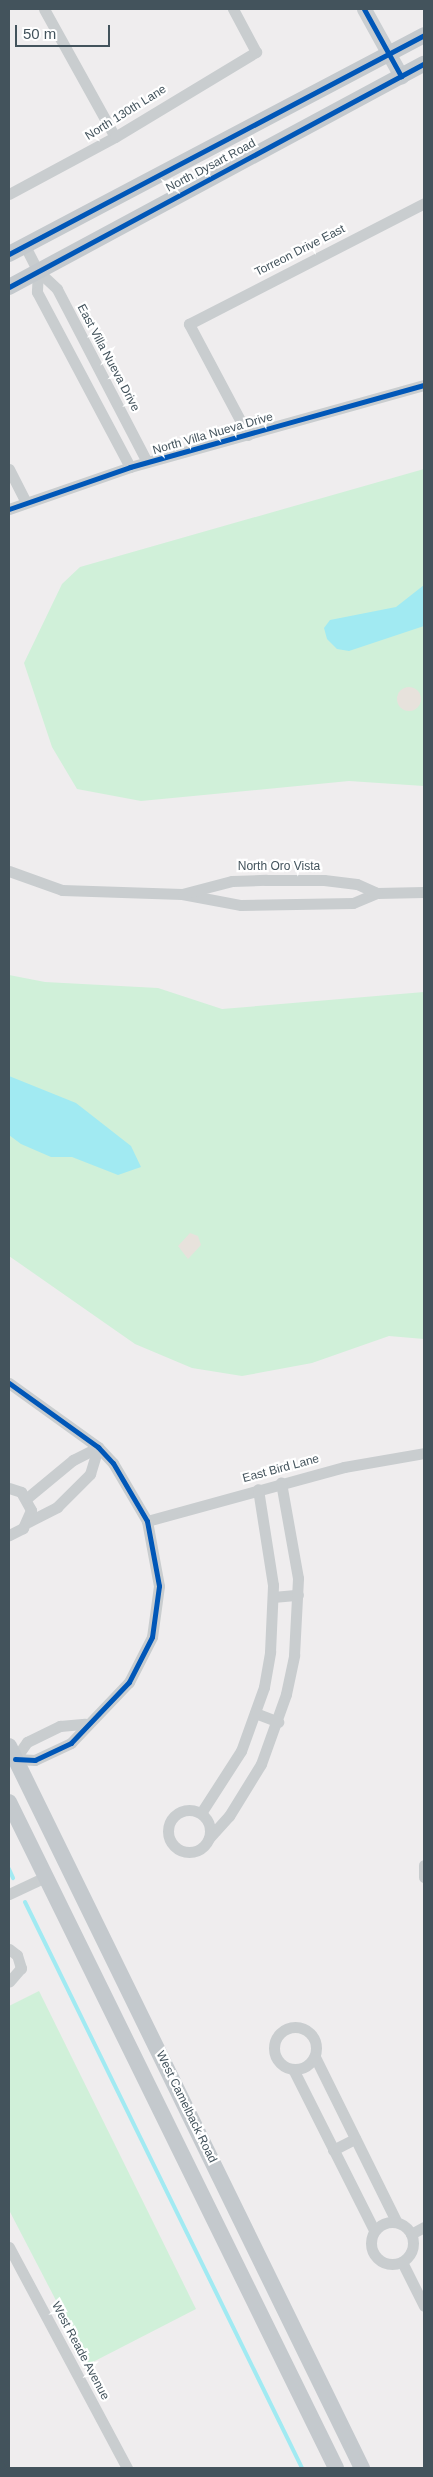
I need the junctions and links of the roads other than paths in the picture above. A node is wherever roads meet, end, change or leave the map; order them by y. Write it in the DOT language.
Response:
graph roads {
  1 [pos="44,9"];
  2 [pos="233,9"];
  3 [pos="364,9"];
  4 [pos="424,34"];
  5 [pos="388,54"];
  6 [pos="424,64"];
  7 [pos="401,76"];
  8 [pos="115,137"];
  9 [pos="9,194"];
  10 [pos="424,203"];
  11 [pos="25,246"];
  12 [pos="9,254"];
  13 [pos="38,271"];
  14 [pos="9,287"];
  15 [pos="424,385"];
  16 [pos="248,435"];
  17 [pos="147,462"];
  18 [pos="130,467"];
  19 [pos="9,469"];
  20 [pos="26,502"];
  21 [pos="9,509"];
  22 [pos="9,871"];
  23 [pos="424,892"];
  24 [pos="377,893"];
  25 [pos="182,894"];
  26 [pos="9,1383"];
  27 [pos="98,1447"];
  28 [pos="424,1453"];
  29 [pos="281,1483"];
  30 [pos="9,1488"];
  31 [pos="258,1489"];
  32 [pos="27,1498"];
  33 [pos="147,1521"];
  34 [pos="28,1522"];
  35 [pos="9,1535"];
  36 [pos="298,1595"];
  37 [pos="273,1597"];
  38 [pos="255,1713"];
  39 [pos="278,1722"];
  40 [pos="84,1724"];
  41 [pos="11,1756"];
  42 [pos="9,1802"];
  43 [pos="201,1813"];
  44 [pos="209,1838"];
  45 [pos="424,1864"];
  46 [pos="45,1876"];
  47 [pos="424,1877"];
  48 [pos="9,1894"];
  49 [pos="9,1949"];
  50 [pos="9,1982"];
  51 [pos="314,2057"];
  52 [pos="293,2069"];
  53 [pos="355,2139"];
  54 [pos="334,2150"];
  55 [pos="396,2221"];
  56 [pos="424,2227"];
  57 [pos="374,2230"];
  58 [pos="411,2234"];
  59 [pos="9,2246"];
  60 [pos="402,2262"];
  61 [pos="424,2306"];
  62 [pos="127,2468"];
  63 [pos="336,2468"];
  64 [pos="362,2468"];
  1 -- 8 [label="street"];
  2 -- 8 [label="street, North 130th Lane"];
  3 -- 5 [label="street"];
  4 -- 5 [label="main road, North Dysart Road"];
  5 -- 7 [label="street"];
  5 -- 11 [label="main road, North Dysart Road"];
  6 -- 7 [label="main road, North Dysart Road"];
  7 -- 13 [label="main road, North Dysart Road"];
  8 -- 9 [label="street, North 130th Lane"];
  10 -- 16 [label="street, Torreon Drive East"];
  11 -- 12 [label="main road, North Dysart Road"];
  11 -- 13 [label="street, East Villa Nueva Drive"];
  13 -- 14 [label="main road, North Dysart Road"];
  13 -- 17 [label="street, East Villa Nueva Drive"];
  13 -- 18 [label="street, East Villa Nueva Drive"];
  15 -- 16 [label="street, North Villa Nueva Drive"];
  16 -- 17 [label="street, North Villa Nueva Drive"];
  17 -- 18 [label="street, North Villa Nueva Drive"];
  18 -- 20 [label="street, North Villa Nueva Drive"];
  19 -- 20 [label="street"];
  20 -- 21 [label="street, North Villa Nueva Drive"];
  22 -- 25 [label="street, North Oro Vista"];
  23 -- 24 [label="street, North Oro Vista"];
  24 -- 25 [label="street, North Oro Vista"];
  24 -- 25 [label="street, North Oro Vista"];
  26 -- 27 [label="street"];
  27 -- 32 [label="street"];
  27 -- 33 [label="street"];
  27 -- 34 [label="street"];
  28 -- 29 [label="street, East Bird Lane"];
  29 -- 31 [label="street, East Bird Lane"];
  29 -- 36 [label="street"];
  30 -- 32 [label="street"];
  31 -- 33 [label="street, East Bird Lane"];
  31 -- 37 [label="street"];
  32 -- 34 [label="street"];
  33 -- 40 [label="street"];
  34 -- 35 [label="street"];
  36 -- 37 [label="street"];
  36 -- 39 [label="street"];
  37 -- 38 [label="street"];
  38 -- 39 [label="street"];
  38 -- 43 [label="street"];
  39 -- 44 [label="street"];
  40 -- 41 [label="street"];
  40 -- 41 [label="street"];
  41 -- 64 [label="main road, West Camelback Road"];
  42 -- 46 [label="main road, West Camelback Road"];
  43 -- 44 [label="street"];
  43 -- 44 [label="street"];
  45 -- 47 [label="street"];
  46 -- 48 [label="street"];
  46 -- 63 [label="main road, West Camelback Road"];
  49 -- 50 [label="street"];
  51 -- 52 [label="street"];
  51 -- 52 [label="street"];
  51 -- 53 [label="street"];
  52 -- 54 [label="street"];
  53 -- 54 [label="street"];
  53 -- 55 [label="street"];
  54 -- 57 [label="street"];
  55 -- 57 [label="street"];
  55 -- 58 [label="street"];
  56 -- 58 [label="street"];
  57 -- 60 [label="street"];
  58 -- 60 [label="street"];
  59 -- 62 [label="street, West Reade Avenue"];
  60 -- 61 [label="street"];
}
